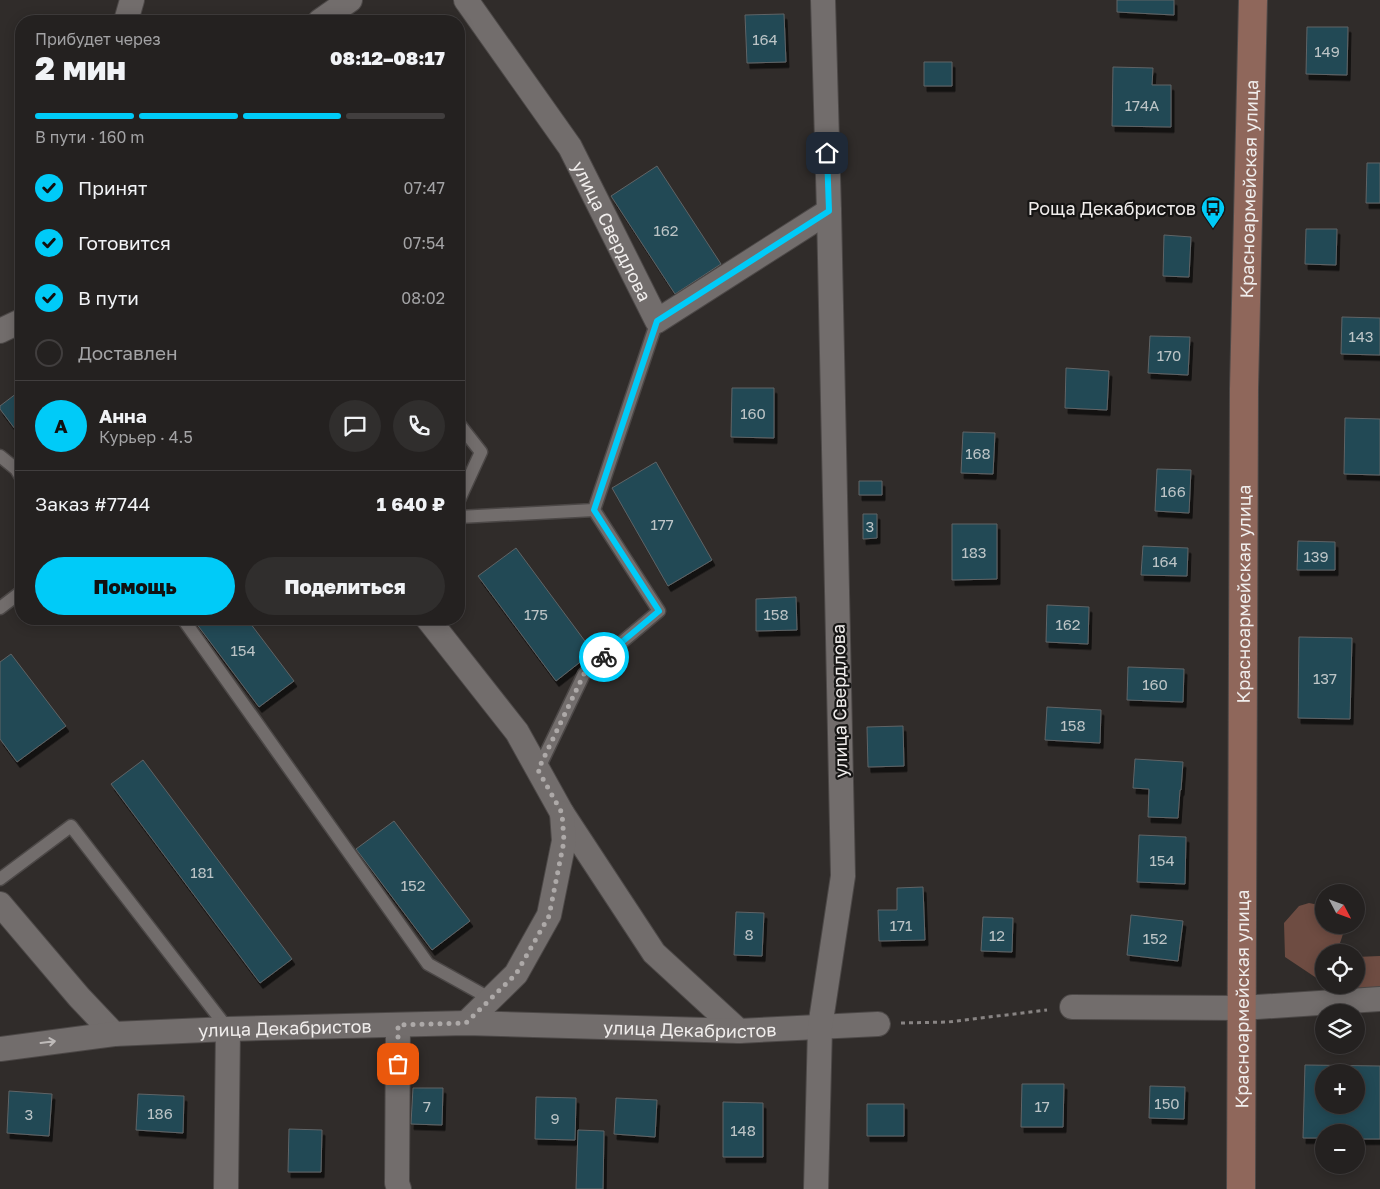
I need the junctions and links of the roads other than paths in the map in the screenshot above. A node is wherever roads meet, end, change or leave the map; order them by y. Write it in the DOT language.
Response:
graph roads {
  1 [pos="132,0"];
  2 [pos="350,0"];
  3 [pos="466,0"];
  4 [pos="823,0"];
  5 [pos="1253,0"];
  6 [pos="128,15"];
  7 [pos="329,15"];
  8 [pos="829,211"];
  9 [pos="657,321"];
  10 [pos="15,324"];
  11 [pos="0,330"];
  12 [pos="465,432"];
  13 [pos="0,456"];
  14 [pos="15,468"];
  15 [pos="465,487"];
  16 [pos="594,510"];
  17 [pos="465,517"];
  18 [pos="15,597"];
  19 [pos="0,608"];
  20 [pos="187,625"];
  21 [pos="433,625"];
  22 [pos="538,770"];
  23 [pos="562,813"];
  24 [pos="0,879"];
  25 [pos="0,904"];
  26 [pos="491,999"];
  27 [pos="1380,999"];
  28 [pos="1072,1007"];
  29 [pos="1242,1008"];
  30 [pos="466,1023"];
  31 [pos="878,1024"];
  32 [pos="398,1025"];
  33 [pos="820,1027"];
  34 [pos="228,1030"];
  35 [pos="739,1030"];
  36 [pos="114,1034"];
  37 [pos="0,1048"];
  38 [pos="226,1189"];
  39 [pos="399,1189"];
  40 [pos="816,1189"];
  41 [pos="1241,1189"];
  1 -- 6 [label="street"];
  2 -- 7 [label="street"];
  3 -- 9 [label="street, улица Свердлова"];
  4 -- 8 [label="street, улица Свердлова"];
  5 -- 29 [label="main road, Красноармейская улица"];
  8 -- 9 [label="street, улица Свердлова"];
  8 -- 33 [label="street, улица Свердлова"];
  9 -- 16 [label="lane"];
  10 -- 11 [label="street"];
  12 -- 15 [label="lane"];
  13 -- 14 [label="lane"];
  16 -- 17 [label="lane"];
  16 -- 22 [label="lane"];
  18 -- 19 [label="lane"];
  20 -- 26 [label="lane"];
  21 -- 22 [label="street"];
  22 -- 23 [label="street"];
  23 -- 26 [label="street"];
  23 -- 35 [label="street"];
  24 -- 34 [label="lane"];
  25 -- 36 [label="street"];
  26 -- 30 [label="street"];
  27 -- 29 [label="street"];
  28 -- 29 [label="street"];
  29 -- 41 [label="main road, Красноармейская улица"];
  30 -- 32 [label="street, улица Декабристов"];
  30 -- 35 [label="street, улица Декабристов"];
  31 -- 33 [label="street, улица Декабристов"];
  32 -- 34 [label="street, улица Декабристов"];
  32 -- 39 [label="street"];
  33 -- 35 [label="street, улица Декабристов"];
  33 -- 40 [label="street, улица Свердлова"];
  34 -- 36 [label="street, улица Декабристов"];
  34 -- 38 [label="street"];
  37 -- 36 [label="street, улица Декабристов, one-way"];
}
